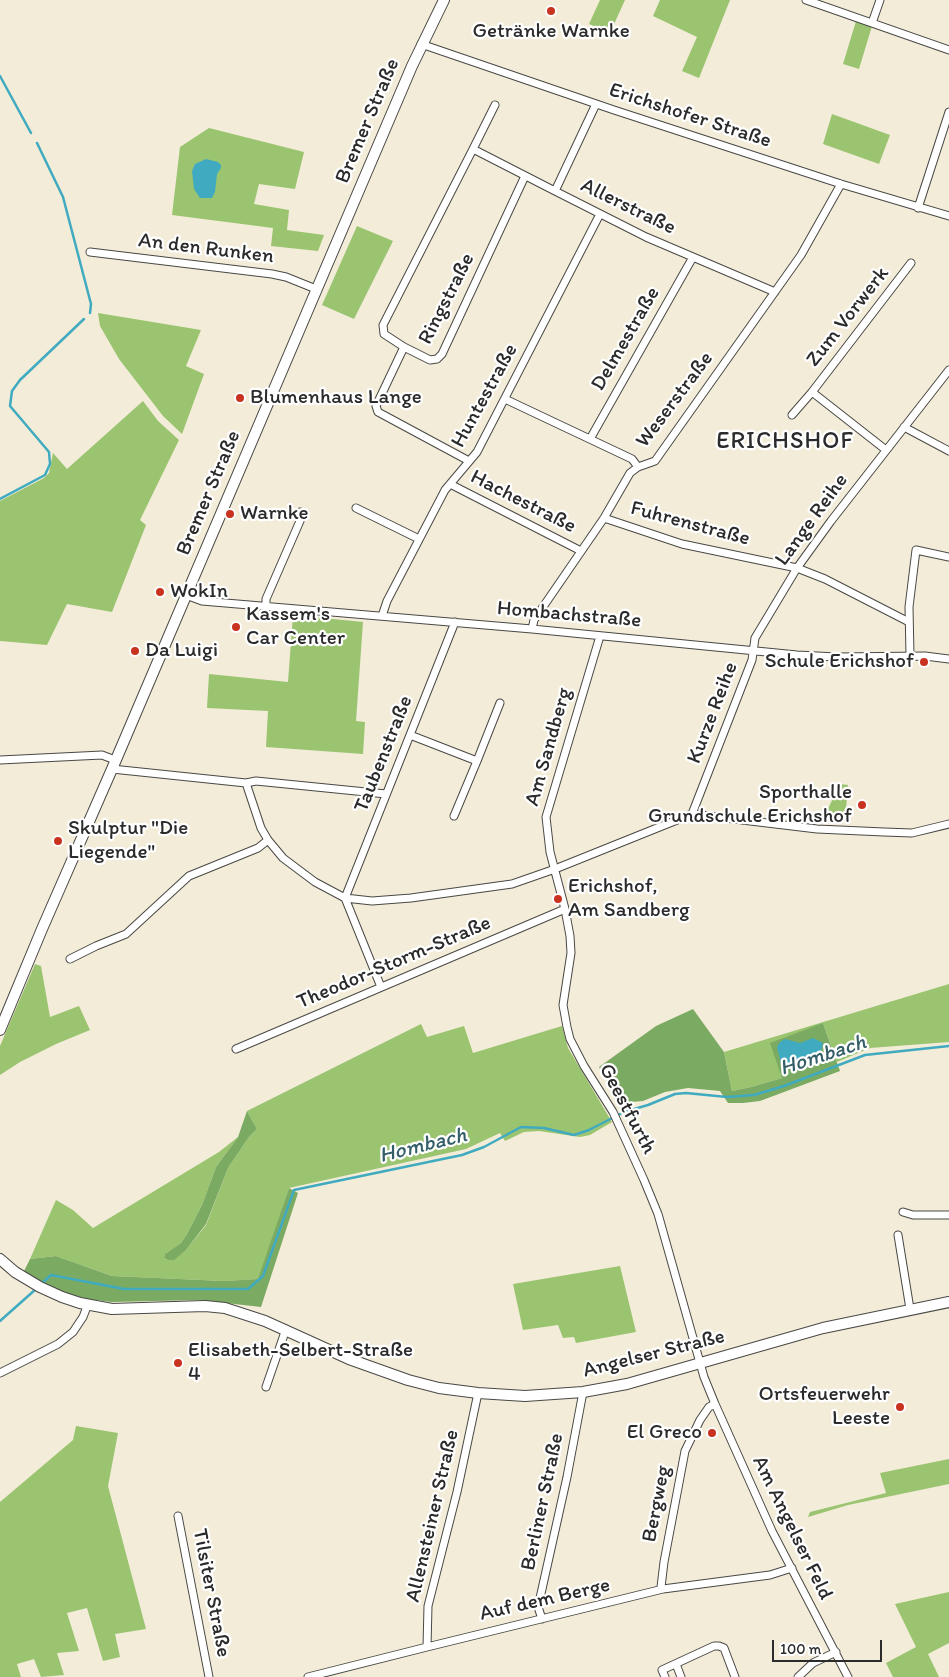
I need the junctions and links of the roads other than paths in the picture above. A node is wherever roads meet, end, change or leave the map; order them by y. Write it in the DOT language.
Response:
graph roads {
  1 [pos="444,0"];
  2 [pos="806,0"];
  3 [pos="880,0"];
  4 [pos="872,23"];
  5 [pos="422,44"];
  6 [pos="949,50"];
  7 [pos="596,104"];
  8 [pos="495,105"];
  9 [pos="949,112"];
  10 [pos="473,149"];
  11 [pos="526,176"];
  12 [pos="841,184"];
  13 [pos="555,191"];
  14 [pos="918,208"];
  15 [pos="600,214"];
  16 [pos="949,216"];
  17 [pos="90,252"];
  18 [pos="693,257"];
  19 [pos="911,263"];
  20 [pos="316,289"];
  21 [pos="774,292"];
  22 [pos="404,347"];
  23 [pos="949,370"];
  24 [pos="812,392"];
  25 [pos="505,399"];
  26 [pos="792,415"];
  27 [pos="904,427"];
  28 [pos="590,439"];
  29 [pos="886,450"];
  30 [pos="949,451"];
  31 [pos="470,461"];
  32 [pos="638,467"];
  33 [pos="450,484"];
  34 [pos="356,508"];
  35 [pos="300,512"];
  36 [pos="604,518"];
  37 [pos="419,539"];
  38 [pos="581,551"];
  39 [pos="949,557"];
  40 [pos="797,568"];
  41 [pos="186,595"];
  42 [pos="266,606"];
  43 [pos="382,616"];
  44 [pos="455,622"];
  45 [pos="909,622"];
  46 [pos="532,629"];
  47 [pos="600,636"];
  48 [pos="753,651"];
  49 [pos="910,656"];
  50 [pos="949,659"];
  51 [pos="500,702"];
  52 [pos="410,735"];
  53 [pos="0,760"];
  54 [pos="477,761"];
  55 [pos="113,765"];
  56 [pos="246,783"];
  57 [pos="386,794"];
  58 [pos="692,814"];
  59 [pos="454,816"];
  60 [pos="949,824"];
  61 [pos="268,840"];
  62 [pos="555,869"];
  63 [pos="345,898"];
  64 [pos="566,909"];
  65 [pos="70,959"];
  66 [pos="381,987"];
  67 [pos="0,1030"];
  68 [pos="236,1049"];
  69 [pos="903,1212"];
  70 [pos="949,1215"];
  71 [pos="898,1235"];
  72 [pos="0,1258"];
  73 [pos="949,1302"];
  74 [pos="88,1304"];
  75 [pos="910,1309"];
  76 [pos="286,1329"];
  77 [pos="700,1363"];
  78 [pos="0,1373"];
  79 [pos="266,1387"];
  80 [pos="583,1392"];
  81 [pos="478,1393"];
  82 [pos="715,1404"];
  83 [pos="178,1516"];
  84 [pos="792,1568"];
  85 [pos="663,1590"];
  86 [pos="542,1619"];
  87 [pos="426,1646"];
  88 [pos="836,1652"];
  89 [pos="676,1664"];
  90 [pos="209,1677"];
  91 [pos="308,1677"];
  92 [pos="665,1677"];
  93 [pos="681,1677"];
  94 [pos="736,1677"];
  95 [pos="798,1677"];
  96 [pos="848,1677"];
  1 -- 5 [label="main road, Bremer Straße"];
  2 -- 4 [label="street"];
  3 -- 4 [label="street"];
  4 -- 6 [label="street"];
  5 -- 7 [label="street, Erichshofer Straße"];
  5 -- 20 [label="main road, Bremer Straße"];
  7 -- 12 [label="street, Erichshofer Straße"];
  7 -- 13 [label="street, Allerstraße"];
  8 -- 10 [label="street, Ringstraße"];
  9 -- 14 [label="street"];
  10 -- 11 [label="street"];
  10 -- 22 [label="street, Ringstraße"];
  11 -- 13 [label="street"];
  11 -- 22 [label="street, Ringstraße"];
  12 -- 14 [label="street, Erichshofer Straße"];
  12 -- 21 [label="street, Weserstraße"];
  13 -- 15 [label="street, Allerstraße"];
  14 -- 16 [label="street, Erichshofer Straße"];
  15 -- 18 [label="street, Allerstraße"];
  15 -- 25 [label="street, Huntestraße"];
  17 -- 20 [label="street, An den Runken"];
  18 -- 21 [label="street, Allerstraße"];
  18 -- 28 [label="street, Delmestraße"];
  19 -- 24 [label="street, Zum Vorwerk"];
  20 -- 41 [label="main road, Bremer Straße"];
  21 -- 32 [label="street, Weserstraße"];
  22 -- 31 [label="street"];
  23 -- 27 [label="street, Lange Reihe"];
  24 -- 26 [label="street, Zum Vorwerk"];
  24 -- 29 [label="street, Zum Vorwerk"];
  25 -- 28 [label="street"];
  25 -- 31 [label="street, Huntestraße"];
  27 -- 29 [label="street, Lange Reihe"];
  27 -- 30 [label="street"];
  28 -- 32 [label="street"];
  29 -- 40 [label="street, Lange Reihe"];
  31 -- 33 [label="street, Huntestraße"];
  32 -- 36 [label="street, Weserstraße"];
  33 -- 37 [label="street, Huntestraße"];
  33 -- 38 [label="street, Hachestraße"];
  34 -- 37 [label="street"];
  35 -- 42 [label="street"];
  36 -- 38 [label="street, Weserstraße"];
  36 -- 40 [label="street, Fuhrenstraße"];
  37 -- 43 [label="street, Huntestraße"];
  38 -- 46 [label="street, Weserstraße"];
  39 -- 45 [label="street"];
  40 -- 45 [label="street, Fuhrenstraße"];
  40 -- 48 [label="street, Lange Reihe"];
  41 -- 42 [label="street, Hombachstraße"];
  41 -- 55 [label="main road, Bremer Straße"];
  42 -- 43 [label="street, Hombachstraße"];
  43 -- 44 [label="street, Hombachstraße"];
  44 -- 46 [label="street, Hombachstraße"];
  44 -- 52 [label="street, Taubenstraße"];
  45 -- 49 [label="street"];
  46 -- 47 [label="street, Hombachstraße"];
  47 -- 48 [label="street, Hombachstraße"];
  47 -- 62 [label="street, Am Sandberg"];
  48 -- 49 [label="street, Hombachstraße"];
  48 -- 58 [label="street, Kurze Reihe"];
  49 -- 50 [label="street, Hombachstraße"];
  51 -- 54 [label="street"];
  52 -- 54 [label="street"];
  52 -- 57 [label="street, Taubenstraße"];
  53 -- 55 [label="street"];
  54 -- 59 [label="street"];
  55 -- 56 [label="street"];
  55 -- 67 [label="main road, Bremer Straße"];
  56 -- 57 [label="street"];
  56 -- 61 [label="street"];
  57 -- 63 [label="street, Taubenstraße"];
  58 -- 60 [label="street"];
  58 -- 62 [label="street"];
  61 -- 63 [label="street"];
  61 -- 65 [label="street"];
  62 -- 63 [label="street"];
  62 -- 64 [label="street, Geestfurth"];
  63 -- 66 [label="street"];
  64 -- 66 [label="street, Theodor-Storm-Straße"];
  64 -- 77 [label="street, Geestfurth"];
  66 -- 68 [label="street, Theodor-Storm-Straße"];
  69 -- 70 [label="street"];
  71 -- 75 [label="street"];
  72 -- 74 [label="main road, Angelser Straße"];
  73 -- 75 [label="main road, Angelser Straße"];
  74 -- 76 [label="main road, Angelser Straße"];
  74 -- 78 [label="street"];
  75 -- 77 [label="main road, Angelser Straße"];
  76 -- 79 [label="street"];
  76 -- 81 [label="main road, Angelser Straße"];
  77 -- 80 [label="main road, Angelser Straße"];
  77 -- 82 [label="street, Am Angelser Feld"];
  80 -- 81 [label="main road, Angelser Straße"];
  80 -- 86 [label="street, Berliner Straße"];
  81 -- 87 [label="street, Allensteiner Straße"];
  82 -- 84 [label="street, Am Angelser Feld"];
  82 -- 85 [label="street, Bergweg"];
  83 -- 90 [label="street, Tilsiter Straße"];
  84 -- 85 [label="street, Auf dem Berge"];
  84 -- 88 [label="street, Am Angelser Feld"];
  85 -- 86 [label="street, Auf dem Berge"];
  86 -- 87 [label="street, Auf dem Berge"];
  87 -- 91 [label="street, Auf dem Berge"];
  88 -- 95 [label="street"];
  88 -- 96 [label="street, Am Angelser Feld"];
  89 -- 92 [label="street"];
  89 -- 93 [label="street"];
  89 -- 94 [label="street"];
}
